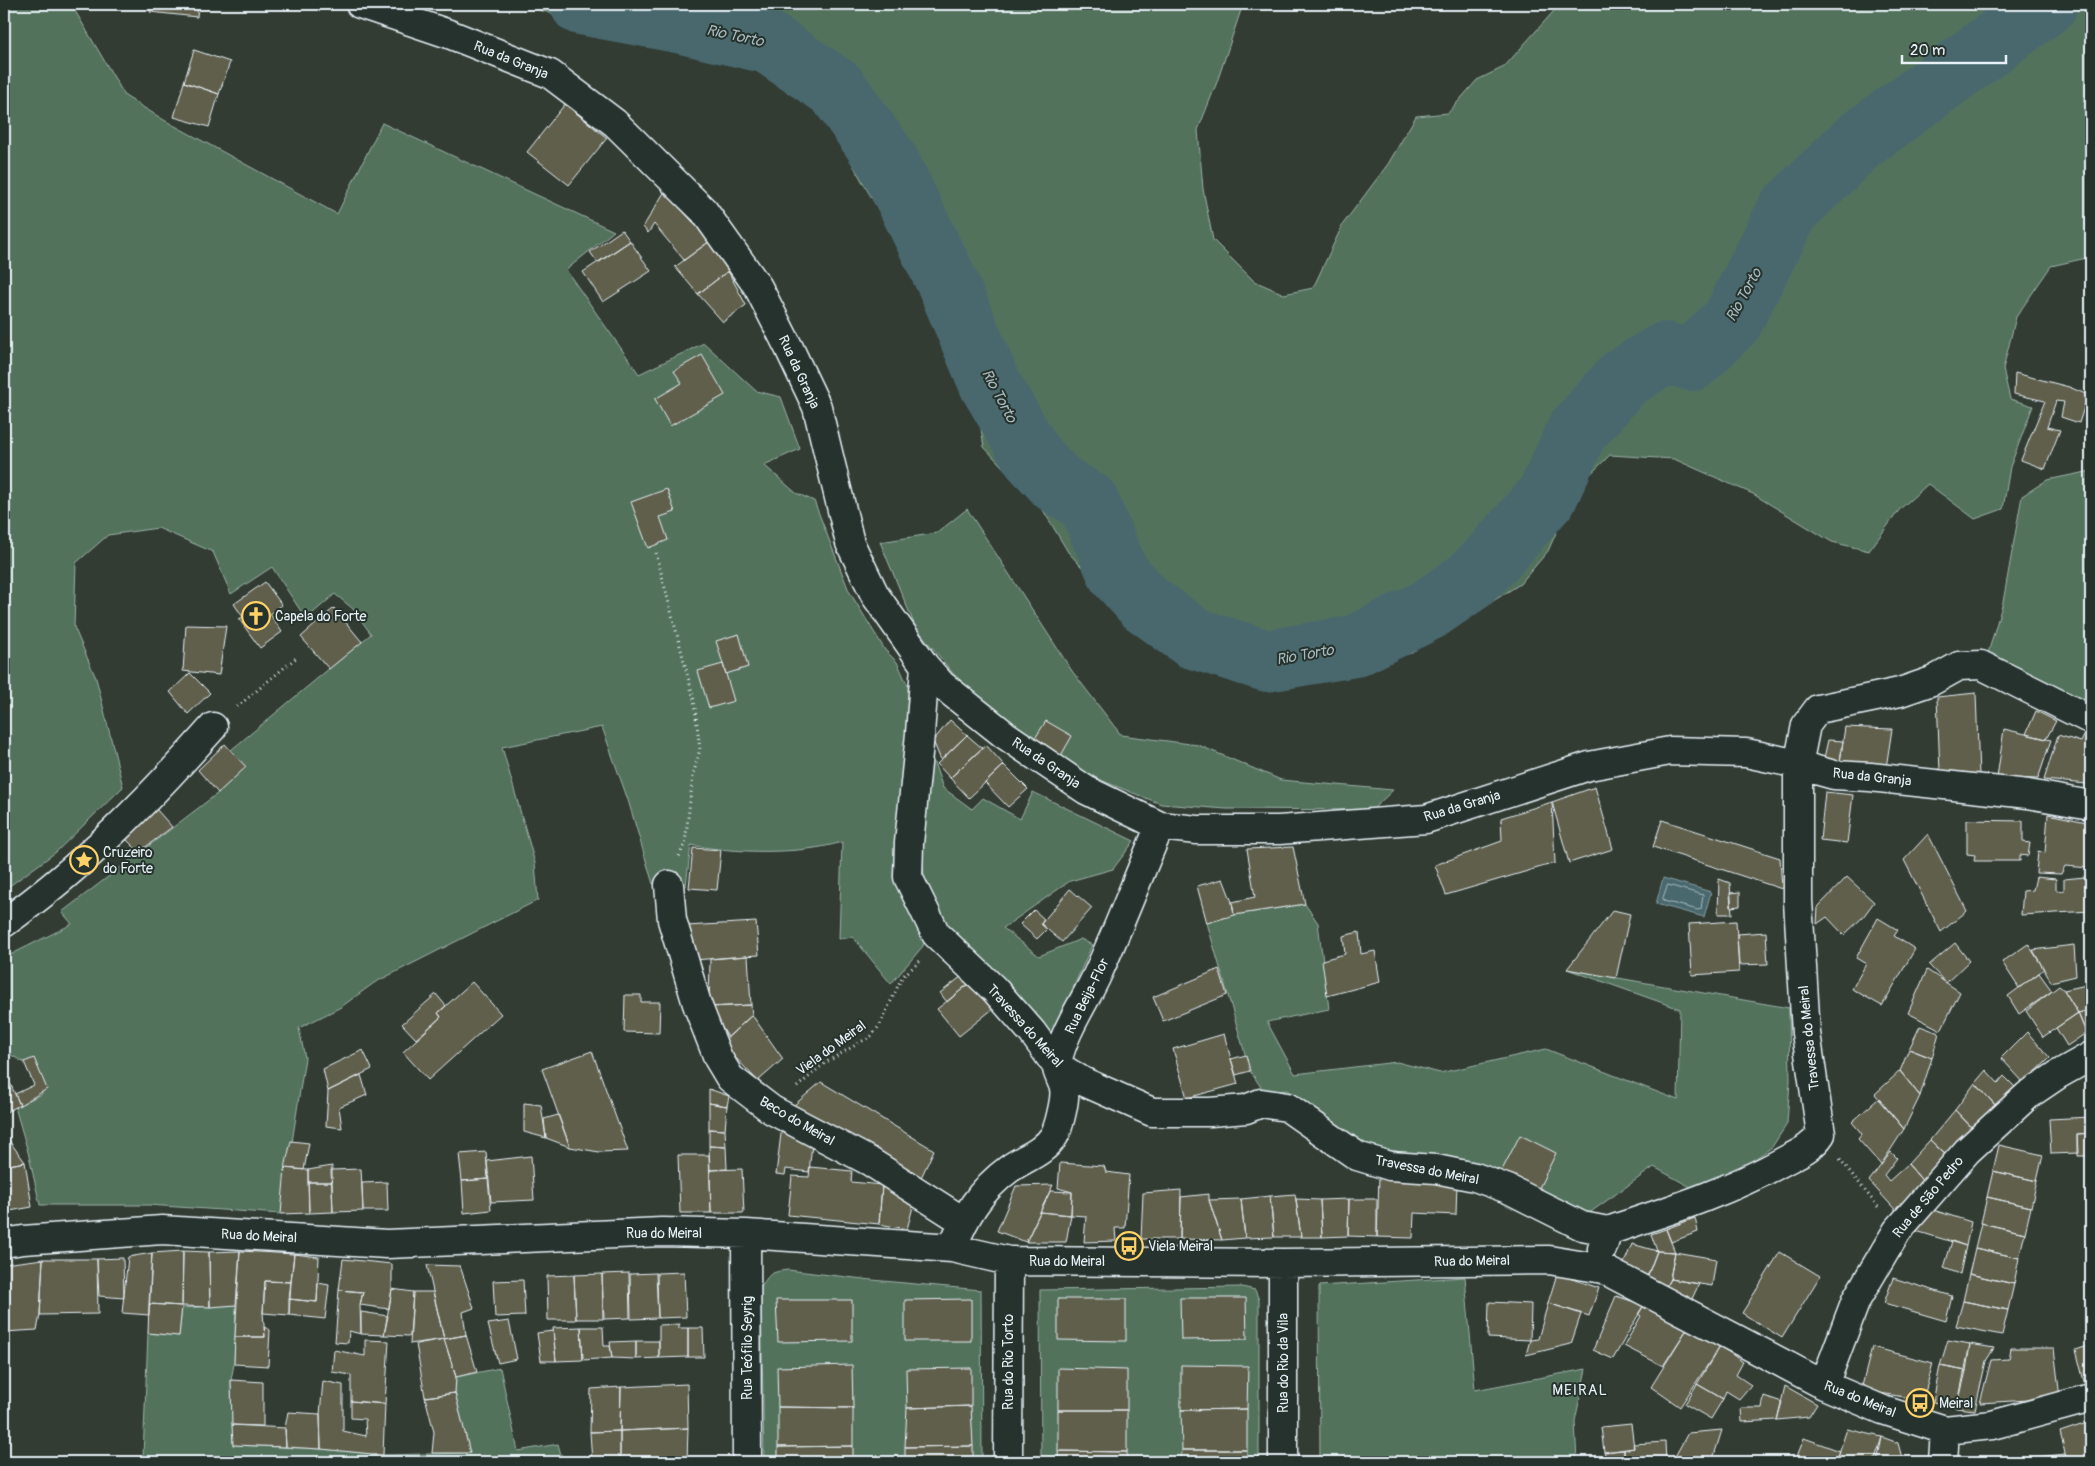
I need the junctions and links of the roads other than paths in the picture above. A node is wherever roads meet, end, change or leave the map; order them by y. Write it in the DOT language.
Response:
graph roads {
  1 [pos="360,4"];
  2 [pos="925,666"];
  3 [pos="2091,720"];
  4 [pos="213,727"];
  5 [pos="1798,765"];
  6 [pos="2091,805"];
  7 [pos="1160,826"];
  8 [pos="669,886"];
  9 [pos="4,923"];
  10 [pos="2091,1056"];
  11 [pos="1056,1065"];
  12 [pos="963,1221"];
  13 [pos="1608,1231"];
  14 [pos="746,1234"];
  15 [pos="4,1243"];
  16 [pos="952,1248"];
  17 [pos="1009,1261"];
  18 [pos="1283,1263"];
  19 [pos="1596,1266"];
  20 [pos="1824,1386"];
  21 [pos="2091,1398"];
  22 [pos="1945,1430"];
  23 [pos="747,1462"];
  24 [pos="1008,1462"];
  25 [pos="1283,1462"];
  26 [pos="1943,1462"];
  1 -- 2 [label="street, Rua da Granja"];
  2 -- 7 [label="street, Rua da Granja"];
  2 -- 11 [label="street, Travessa do Meiral"];
  3 -- 5 [label="street, Travessa do Meiral"];
  4 -- 9 [label="street"];
  5 -- 6 [label="street, Rua da Granja"];
  5 -- 7 [label="street, Rua da Granja"];
  5 -- 13 [label="street, Travessa do Meiral"];
  7 -- 11 [label="street, Rua Beija-Flor"];
  8 -- 12 [label="street, Beco do Meiral"];
  10 -- 20 [label="street, Rua de São Pedro"];
  11 -- 12 [label="street"];
  11 -- 13 [label="street, Travessa do Meiral"];
  12 -- 16 [label="street"];
  13 -- 19 [label="street"];
  14 -- 15 [label="street, Rua do Meiral"];
  14 -- 16 [label="street, Rua do Meiral"];
  14 -- 23 [label="street, Rua Teófilo Seyrig"];
  16 -- 17 [label="street, Rua do Meiral"];
  17 -- 18 [label="street, Rua do Meiral"];
  17 -- 24 [label="street, Rua do Rio Torto"];
  18 -- 19 [label="street, Rua do Meiral"];
  18 -- 25 [label="street, Rua do Rio da Vila"];
  19 -- 20 [label="street, Rua do Meiral"];
  20 -- 22 [label="street, Rua do Meiral"];
  21 -- 22 [label="street, Rua do Meiral"];
  22 -- 26 [label="street"];
}
